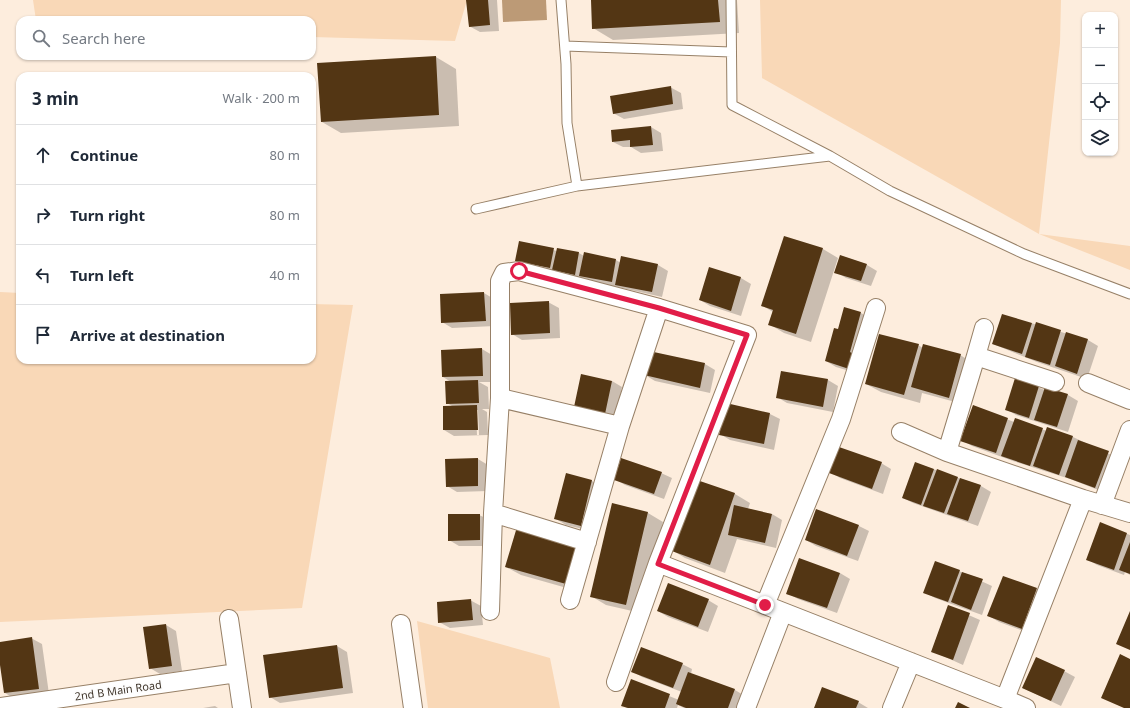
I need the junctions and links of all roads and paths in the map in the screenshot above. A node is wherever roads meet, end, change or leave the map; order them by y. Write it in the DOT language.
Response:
graph roads {
  1 [pos="561,0"];
  2 [pos="731,0"];
  3 [pos="565,46"];
  4 [pos="731,52"];
  5 [pos="830,156"];
  6 [pos="577,186"];
  7 [pos="476,209"];
  8 [pos="1130,294"];
  9 [pos="659,308"];
  10 [pos="876,308"];
  11 [pos="984,328"];
  12 [pos="976,356"];
  13 [pos="1055,382"];
  14 [pos="1088,383"];
  15 [pos="500,398"];
  16 [pos="1130,400"];
  17 [pos="620,426"];
  18 [pos="1130,430"];
  19 [pos="901,432"];
  20 [pos="947,452"];
  21 [pos="1083,499"];
  22 [pos="1102,504"];
  23 [pos="493,513"];
  24 [pos="1130,513"];
  25 [pos="588,542"];
  26 [pos="658,564"];
  27 [pos="570,600"];
  28 [pos="765,605"];
  29 [pos="490,611"];
  30 [pos="783,612"];
  31 [pos="229,619"];
  32 [pos="401,624"];
  33 [pos="911,662"];
  34 [pos="237,673"];
  35 [pos="616,682"];
  36 [pos="1006,699"];
  37 [pos="94,701"];
  38 [pos="2,707"];
  39 [pos="242,708"];
  40 [pos="413,708"];
  41 [pos="746,708"];
  42 [pos="892,708"];
  43 [pos="1026,708"];
  1 -- 3 [label="lane"];
  2 -- 4 [label="lane"];
  3 -- 4 [label="lane"];
  3 -- 6 [label="lane"];
  4 -- 5 [label="lane"];
  5 -- 6 [label="lane"];
  5 -- 8 [label="lane"];
  6 -- 7 [label="lane"];
  9 -- 15 [label="street"];
  9 -- 17 [label="street"];
  9 -- 26 [label="street"];
  10 -- 28 [label="street"];
  11 -- 12 [label="street"];
  12 -- 13 [label="street"];
  12 -- 20 [label="street"];
  14 -- 16 [label="street"];
  15 -- 17 [label="street"];
  15 -- 23 [label="street"];
  17 -- 25 [label="street"];
  18 -- 22 [label="street"];
  19 -- 20 [label="street"];
  20 -- 21 [label="street"];
  21 -- 22 [label="street"];
  21 -- 36 [label="street"];
  22 -- 24 [label="street"];
  23 -- 25 [label="street"];
  23 -- 29 [label="street"];
  25 -- 27 [label="street"];
  26 -- 28 [label="street"];
  26 -- 35 [label="street"];
  28 -- 30 [label="street"];
  30 -- 33 [label="street"];
  30 -- 41 [label="street"];
  31 -- 34 [label="street"];
  32 -- 40 [label="street"];
  33 -- 36 [label="street"];
  33 -- 42 [label="street"];
  34 -- 37 [label="street, 2nd B Main Road"];
  34 -- 39 [label="street"];
  36 -- 43 [label="street"];
  37 -- 38 [label="street, 2nd B Main Road"];
}
